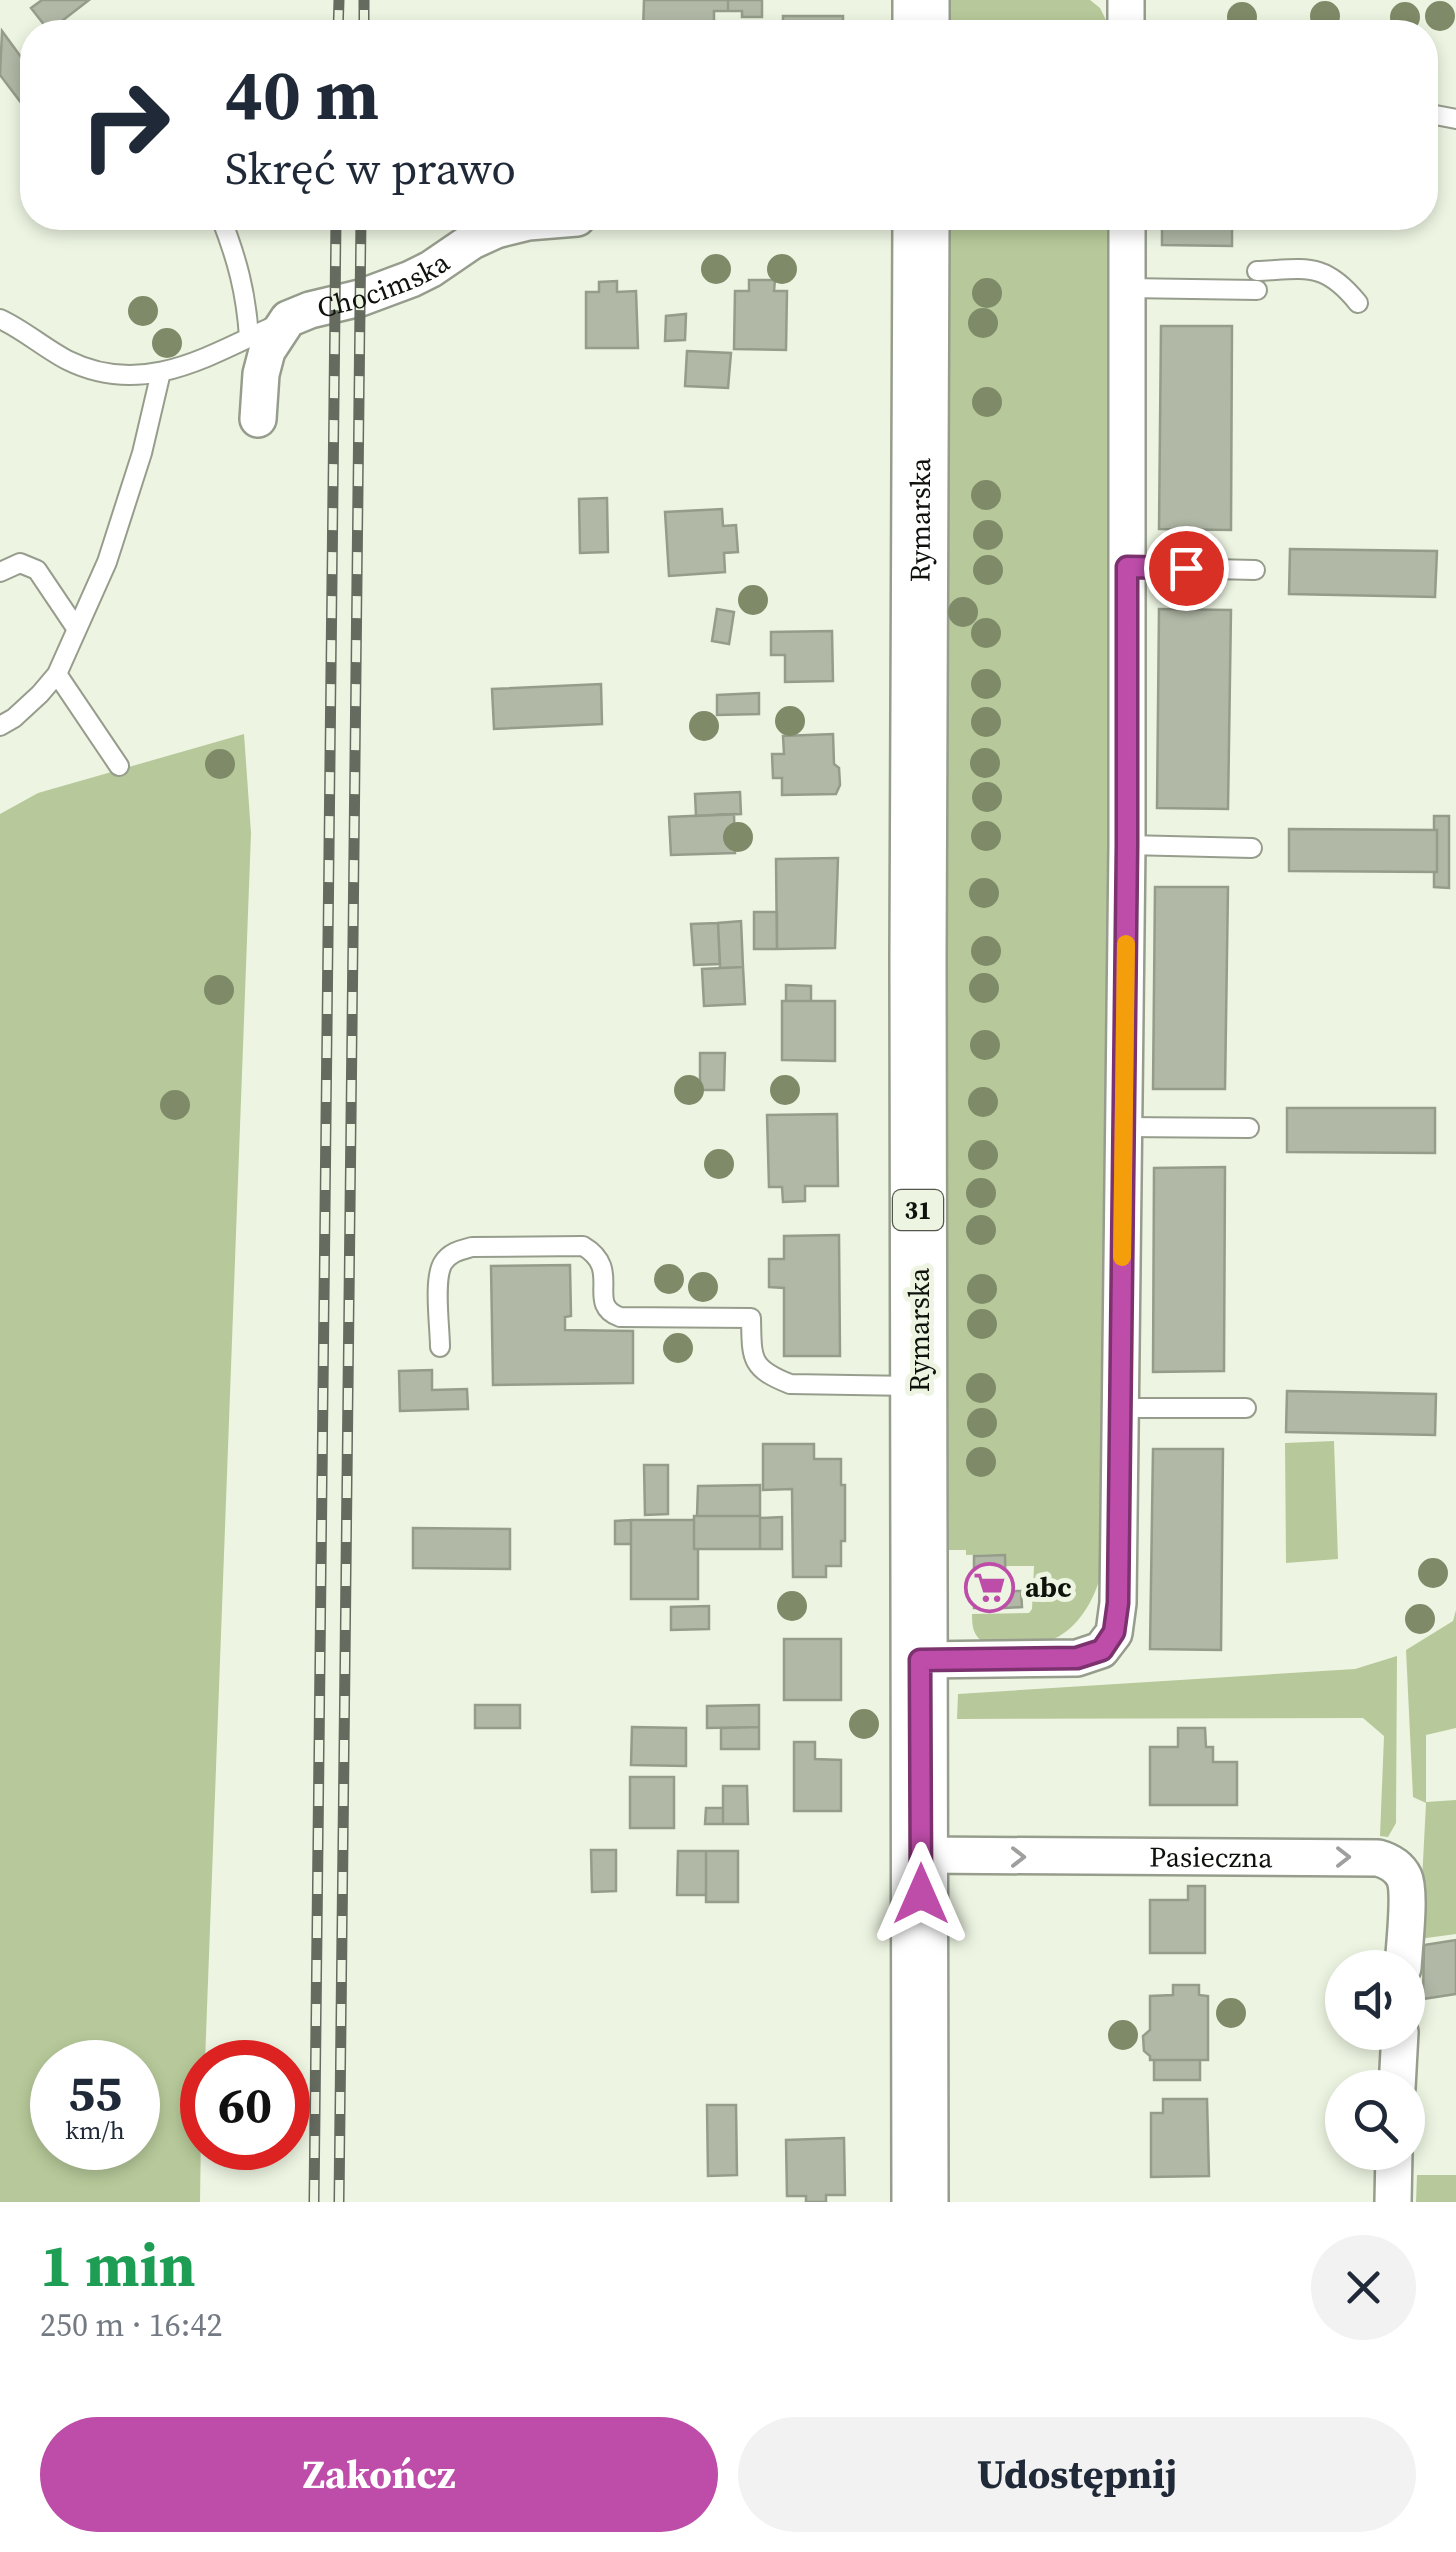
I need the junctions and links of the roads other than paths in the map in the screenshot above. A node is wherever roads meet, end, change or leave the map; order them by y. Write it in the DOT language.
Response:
graph roads {
  1 [pos="1124,14"];
  2 [pos="1162,20"];
  3 [pos="225,230"];
  4 [pos="496,230"];
  5 [pos="921,230"];
  6 [pos="1127,230"];
  7 [pos="1127,288"];
  8 [pos="1358,303"];
  9 [pos="0,319"];
  10 [pos="288,319"];
  11 [pos="248,338"];
  12 [pos="161,372"];
  13 [pos="258,419"];
  14 [pos="1127,567"];
  15 [pos="1254,570"];
  16 [pos="0,572"];
  17 [pos="76,628"];
  18 [pos="57,674"];
  19 [pos="0,726"];
  20 [pos="120,766"];
  21 [pos="1127,845"];
  22 [pos="1252,848"];
  23 [pos="1124,1127"];
  24 [pos="1249,1128"];
  25 [pos="440,1347"];
  26 [pos="918,1386"];
  27 [pos="1120,1408"];
  28 [pos="1246,1408"];
  29 [pos="920,1660"];
  30 [pos="921,1856"];
  31 [pos="1404,1950"];
  32 [pos="1393,2170"];
  33 [pos="920,2202"];
  34 [pos="1392,2202"];
  1 -- 2 [label="lane"];
  3 -- 11 [label="lane"];
  4 -- 10 [label="street, Chocimska"];
  5 -- 26 [label="main road, Rymarska / 31"];
  6 -- 7 [label="street"];
  7 -- 8 [label="lane"];
  7 -- 14 [label="street"];
  9 -- 12 [label="lane"];
  10 -- 11 [label="lane"];
  10 -- 13 [label="street, Chocimska"];
  11 -- 12 [label="lane"];
  12 -- 17 [label="lane"];
  14 -- 15 [label="lane"];
  14 -- 21 [label="street"];
  16 -- 17 [label="lane"];
  17 -- 18 [label="lane"];
  18 -- 19 [label="lane"];
  18 -- 20 [label="lane"];
  21 -- 22 [label="lane"];
  21 -- 23 [label="street"];
  23 -- 24 [label="lane"];
  23 -- 27 [label="street"];
  25 -- 26 [label="lane"];
  26 -- 29 [label="main road, Rymarska / 31"];
  27 -- 28 [label="lane"];
  27 -- 29 [label="street"];
  29 -- 30 [label="main road, Rymarska / 31"];
  30 -- 31 [label="street, Pasieczna, one-way"];
  30 -- 33 [label="main road, Rymarska / 31"];
  32 -- 34 [label="street"];
}
